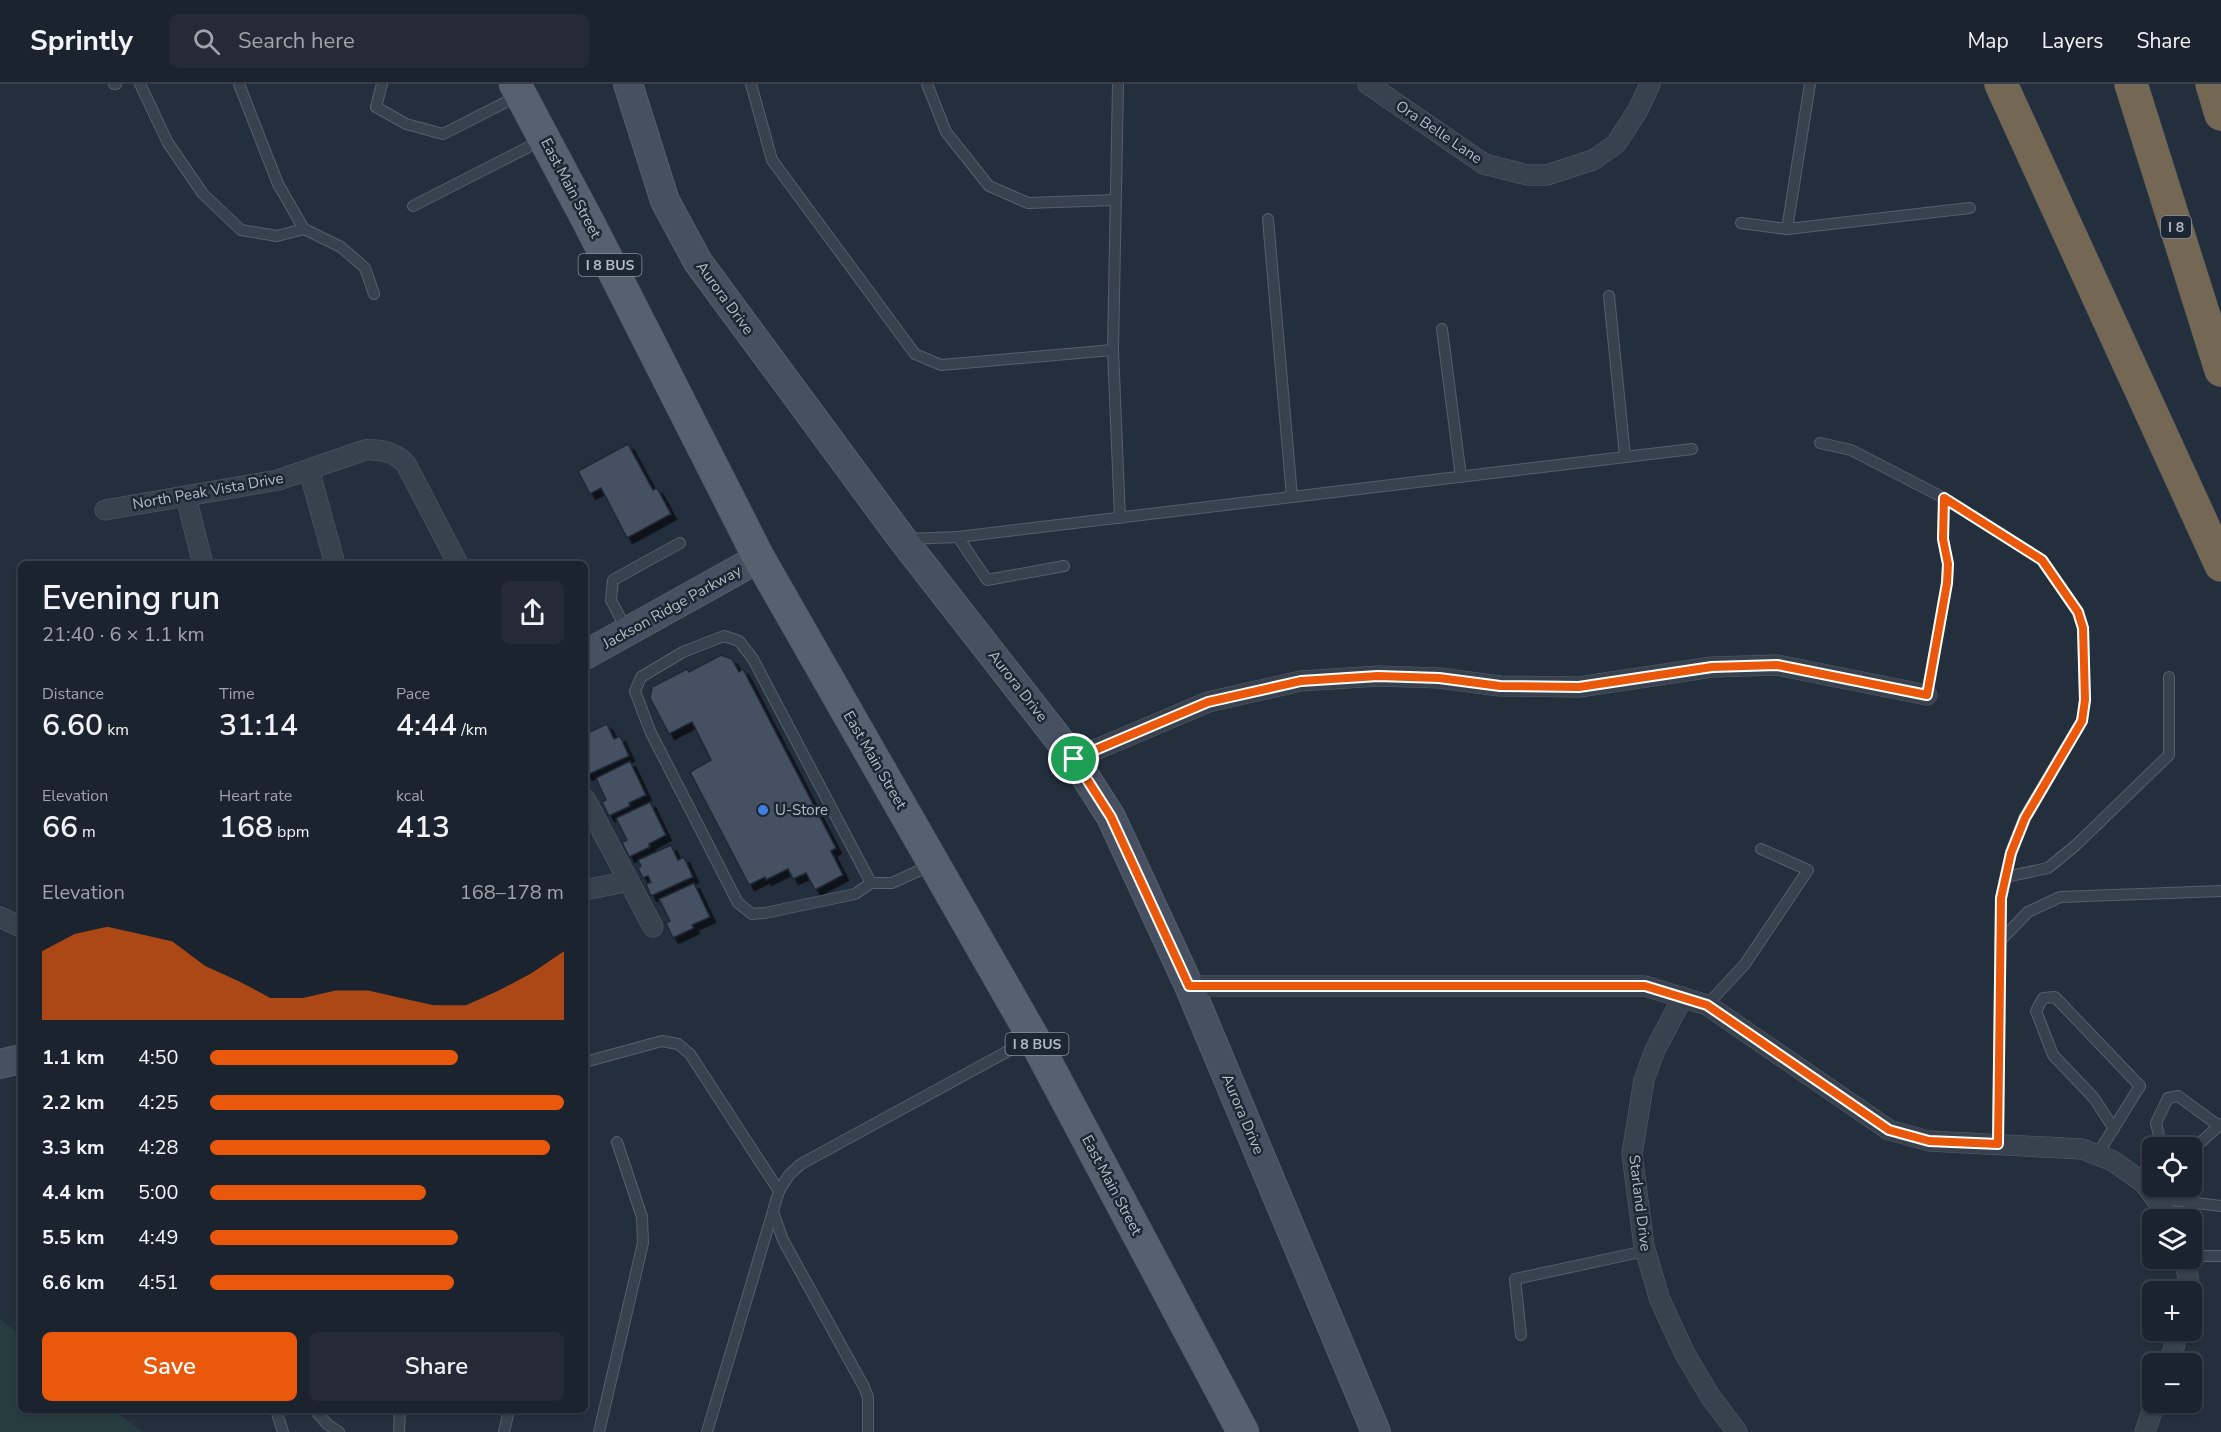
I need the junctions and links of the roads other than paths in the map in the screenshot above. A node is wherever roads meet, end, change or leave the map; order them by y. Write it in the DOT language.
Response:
graph roads {
  1 [pos="140,84"];
  2 [pos="238,84"];
  3 [pos="382,84"];
  4 [pos="628,84"];
  5 [pos="751,84"];
  6 [pos="927,84"];
  7 [pos="1118,84"];
  8 [pos="1368,84"];
  9 [pos="1650,84"];
  10 [pos="1810,84"];
  11 [pos="2001,84"];
  12 [pos="2131,84"];
  13 [pos="2212,84"];
  14 [pos="518,89"];
  15 [pos="2221,114"];
  16 [pos="545,138"];
  17 [pos="1115,200"];
  18 [pos="412,206"];
  19 [pos="1970,208"];
  20 [pos="1268,219"];
  21 [pos="1742,223"];
  22 [pos="304,229"];
  23 [pos="1786,229"];
  24 [pos="374,294"];
  25 [pos="1609,296"];
  26 [pos="1442,329"];
  27 [pos="1113,350"];
  28 [pos="2221,370"];
  29 [pos="1820,443"];
  30 [pos="1692,449"];
  31 [pos="1624,456"];
  32 [pos="309,470"];
  33 [pos="1461,477"];
  34 [pos="186,496"];
  35 [pos="1292,497"];
  36 [pos="1944,498"];
  37 [pos="105,510"];
  38 [pos="1120,518"];
  39 [pos="958,537"];
  40 [pos="903,540"];
  41 [pos="680,543"];
  42 [pos="759,558"];
  43 [pos="202,561"];
  44 [pos="334,561"];
  45 [pos="457,561"];
  46 [pos="2221,565"];
  47 [pos="1064,567"];
  48 [pos="628,631"];
  49 [pos="588,653"];
  50 [pos="2169,677"];
  51 [pos="1927,695"];
  52 [pos="1074,759"];
  53 [pos="588,805"];
  54 [pos="1761,849"];
  55 [pos="934,864"];
  56 [pos="2006,877"];
  57 [pos="629,880"];
  58 [pos="871,883"];
  59 [pos="588,889"];
  60 [pos="2221,891"];
  61 [pos="0,917"];
  62 [pos="18,926"];
  63 [pos="653,927"];
  64 [pos="2000,941"];
  65 [pos="1189,986"];
  66 [pos="1683,997"];
  67 [pos="1707,1005"];
  68 [pos="1033,1037"];
  69 [pos="18,1060"];
  70 [pos="588,1061"];
  71 [pos="0,1064"];
  72 [pos="2220,1125"];
  73 [pos="2114,1129"];
  74 [pos="2159,1137"];
  75 [pos="2202,1141"];
  76 [pos="617,1142"];
  77 [pos="1998,1144"];
  78 [pos="2097,1155"];
  79 [pos="2142,1183"];
  80 [pos="779,1191"];
  81 [pos="2180,1197"];
  82 [pos="2221,1206"];
  83 [pos="773,1212"];
  84 [pos="1645,1251"];
  85 [pos="2202,1256"];
  86 [pos="2221,1256"];
  87 [pos="1521,1335"];
  88 [pos="277,1413"];
  89 [pos="318,1413"];
  90 [pos="400,1413"];
  91 [pos="508,1413"];
  92 [pos="2151,1413"];
  93 [pos="282,1432"];
  94 [pos="339,1432"];
  95 [pos="399,1432"];
  96 [pos="504,1432"];
  97 [pos="599,1432"];
  98 [pos="707,1432"];
  99 [pos="868,1432"];
  100 [pos="1243,1432"];
  101 [pos="1376,1432"];
  102 [pos="1737,1432"];
  103 [pos="2145,1432"];
  1 -- 22 [label="lane"];
  2 -- 22 [label="lane"];
  3 -- 14 [label="lane"];
  4 -- 40 [label="street, Aurora Drive"];
  5 -- 27 [label="lane"];
  6 -- 17 [label="lane"];
  7 -- 17 [label="lane"];
  8 -- 9 [label="street, Ora Belle Lane"];
  10 -- 23 [label="lane"];
  11 -- 46 [label="highway"];
  12 -- 28 [label="highway, I 8"];
  13 -- 15 [label="highway"];
  14 -- 16 [label="main road, East Main Street / I 8 BUS"];
  16 -- 18 [label="lane"];
  16 -- 42 [label="main road, East Main Street / I 8 BUS"];
  17 -- 27 [label="lane"];
  19 -- 23 [label="lane"];
  20 -- 35 [label="lane"];
  21 -- 23 [label="lane"];
  22 -- 24 [label="lane"];
  25 -- 31 [label="lane"];
  26 -- 33 [label="lane"];
  27 -- 38 [label="lane"];
  29 -- 36 [label="lane"];
  30 -- 31 [label="lane"];
  31 -- 33 [label="lane"];
  32 -- 34 [label="street, North Peak Vista Drive"];
  32 -- 44 [label="street"];
  32 -- 45 [label="street, North Peak Vista Drive"];
  33 -- 35 [label="lane"];
  34 -- 37 [label="street, North Peak Vista Drive"];
  34 -- 43 [label="street"];
  35 -- 38 [label="lane"];
  36 -- 51 [label="lane"];
  36 -- 56 [label="lane"];
  38 -- 39 [label="lane"];
  39 -- 40 [label="lane"];
  39 -- 47 [label="lane"];
  40 -- 52 [label="street, Aurora Drive"];
  41 -- 48 [label="lane"];
  42 -- 48 [label="street, Jackson Ridge Parkway"];
  42 -- 55 [label="main road, East Main Street / I 8 BUS"];
  48 -- 49 [label="street, Jackson Ridge Parkway"];
  50 -- 56 [label="lane"];
  51 -- 52 [label="street"];
  52 -- 65 [label="street, Aurora Drive"];
  53 -- 57 [label="street"];
  54 -- 67 [label="lane"];
  55 -- 58 [label="lane"];
  55 -- 68 [label="main road, East Main Street / I 8 BUS"];
  56 -- 64 [label="lane"];
  57 -- 59 [label="street"];
  57 -- 63 [label="street"];
  58 -- 58 [label="lane"];
  60 -- 64 [label="lane"];
  61 -- 62 [label="street"];
  64 -- 77 [label="lane"];
  65 -- 66 [label="street"];
  65 -- 101 [label="street, Aurora Drive"];
  66 -- 67 [label="street"];
  66 -- 84 [label="street, Starland Drive"];
  67 -- 77 [label="street"];
  68 -- 80 [label="lane"];
  68 -- 100 [label="main road, East Main Street / I 8 BUS"];
  69 -- 71 [label="street"];
  70 -- 80 [label="lane"];
  72 -- 74 [label="lane"];
  72 -- 75 [label="lane"];
  73 -- 73 [label="lane"];
  73 -- 78 [label="lane"];
  76 -- 97 [label="lane"];
  77 -- 78 [label="street"];
  78 -- 79 [label="street"];
  80 -- 83 [label="lane"];
  81 -- 82 [label="lane"];
  83 -- 98 [label="lane"];
  83 -- 99 [label="lane"];
  84 -- 87 [label="lane"];
  84 -- 102 [label="street, Starland Drive"];
  85 -- 86 [label="lane"];
  88 -- 93 [label="lane"];
  89 -- 94 [label="lane"];
  90 -- 95 [label="lane"];
  91 -- 96 [label="lane"];
  92 -- 103 [label="street"];
}
